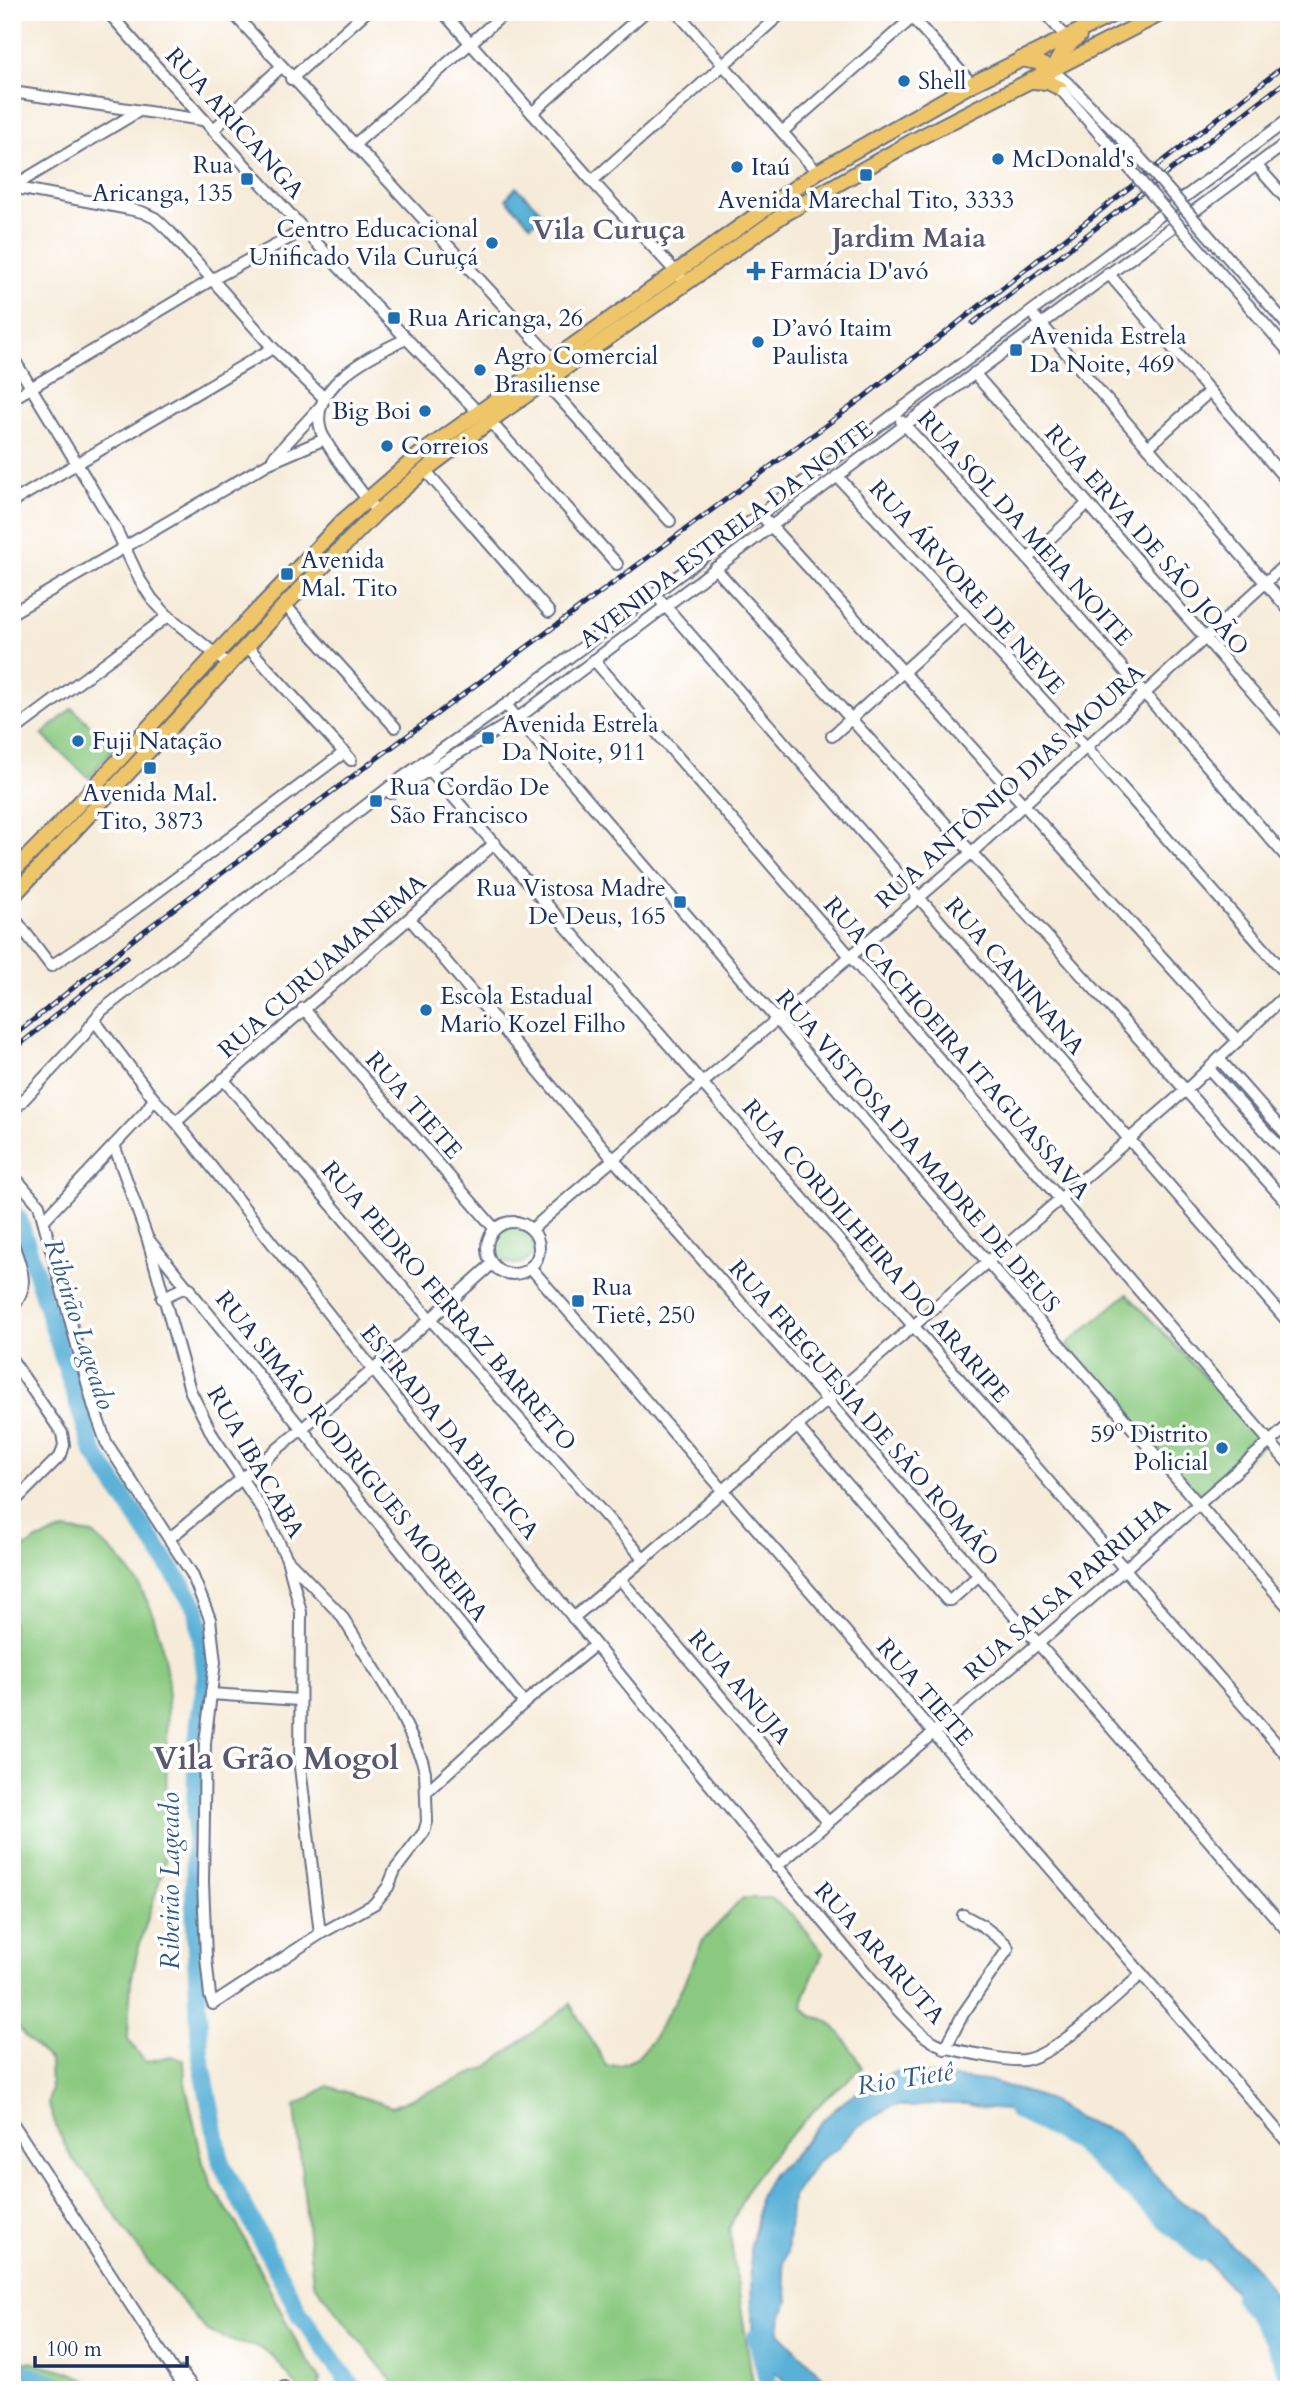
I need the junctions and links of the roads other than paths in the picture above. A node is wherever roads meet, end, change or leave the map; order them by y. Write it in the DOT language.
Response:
graph roads {
  1 [pos="108,12"];
  2 [pos="232,12"];
  3 [pos="366,12"];
  4 [pos="443,12"];
  5 [pos="506,12"];
  6 [pos="645,12"];
  7 [pos="677,12"];
  8 [pos="783,12"];
  9 [pos="1044,12"];
  10 [pos="1118,12"];
  11 [pos="1164,12"];
  12 [pos="913,14"];
  13 [pos="1098,23"];
  14 [pos="1066,37"];
  15 [pos="470,43"];
  16 [pos="1075,58"];
  17 [pos="1021,59"];
  18 [pos="723,65"];
  19 [pos="281,67"];
  20 [pos="1052,70"];
  21 [pos="291,79"];
  22 [pos="1029,81"];
  23 [pos="972,85"];
  24 [pos="1065,87"];
  25 [pos="12,92"];
  26 [pos="139,111"];
  27 [pos="532,113"];
  28 [pos="1289,119"];
  29 [pos="203,120"];
  30 [pos="213,130"];
  31 [pos="782,132"];
  32 [pos="1289,141"];
  33 [pos="354,145"];
  34 [pos="1257,166"];
  35 [pos="817,172"];
  36 [pos="592,181"];
  37 [pos="12,187"];
  38 [pos="1289,202"];
  39 [pos="802,204"];
  40 [pos="304,230"];
  41 [pos="676,272"];
  42 [pos="1108,273"];
  43 [pos="213,279"];
  44 [pos="687,284"];
  45 [pos="1031,311"];
  46 [pos="1041,323"];
  47 [pos="1289,327"];
  48 [pos="406,339"];
  49 [pos="273,348"];
  50 [pos="1289,352"];
  51 [pos="12,356"];
  52 [pos="553,359"];
  53 [pos="974,373"];
  54 [pos="545,382"];
  55 [pos="31,388"];
  56 [pos="1210,391"];
  57 [pos="12,399"];
  58 [pos="323,402"];
  59 [pos="478,411"];
  60 [pos="894,414"];
  61 [pos="490,421"];
  62 [pos="905,425"];
  63 [pos="325,439"];
  64 [pos="1148,447"];
  65 [pos="269,463"];
  66 [pos="76,464"];
  67 [pos="425,470"];
  68 [pos="837,476"];
  69 [pos="1289,483"];
  70 [pos="366,499"];
  71 [pos="12,502"];
  72 [pos="1087,504"];
  73 [pos="377,512"];
  74 [pos="761,514"];
  75 [pos="670,521"];
  76 [pos="770,526"];
  77 [pos="125,547"];
  78 [pos="1028,559"];
  79 [pos="1289,561"];
  80 [pos="617,564"];
  81 [pos="715,568"];
  82 [pos="1265,582"];
  83 [pos="655,593"];
  84 [pos="664,605"];
  85 [pos="285,606"];
  86 [pos="1289,610"];
  87 [pos="549,612"];
  88 [pos="12,613"];
  89 [pos="168,615"];
  90 [pos="965,617"];
  91 [pos="1205,638"];
  92 [pos="247,646"];
  93 [pos="216,653"];
  94 [pos="594,660"];
  95 [pos="229,665"];
  96 [pos="904,672"];
  97 [pos="1144,694"];
  98 [pos="506,705"];
  99 [pos="518,718"];
  100 [pos="851,719"];
  101 [pos="395,727"];
  102 [pos="12,732"];
  103 [pos="1289,734"];
  104 [pos="832,736"];
  105 [pos="1086,747"];
  106 [pos="427,766"];
  107 [pos="1025,805"];
  108 [pos="495,843"];
  109 [pos="971,853"];
  110 [pos="1289,860"];
  111 [pos="12,872"];
  112 [pos="12,897"];
  113 [pos="919,898"];
  114 [pos="12,915"];
  115 [pos="410,919"];
  116 [pos="849,956"];
  117 [pos="1289,977"];
  118 [pos="1289,992"];
  119 [pos="303,1009"];
  120 [pos="776,1019"];
  121 [pos="94,1020"];
  122 [pos="1238,1041"];
  123 [pos="1219,1059"];
  124 [pos="1209,1069"];
  125 [pos="223,1079"];
  126 [pos="702,1082"];
  127 [pos="1186,1090"];
  128 [pos="154,1099"];
  129 [pos="12,1112"];
  130 [pos="176,1122"];
  131 [pos="1287,1132"];
  132 [pos="1129,1139"];
  133 [pos="1275,1142"];
  134 [pos="114,1146"];
  135 [pos="1289,1157"];
  136 [pos="613,1159"];
  137 [pos="12,1174"];
  138 [pos="1060,1199"];
  139 [pos="1289,1205"];
  140 [pos="44,1220"];
  141 [pos="495,1229"];
  142 [pos="532,1230"];
  143 [pos="146,1237"];
  144 [pos="12,1241"];
  145 [pos="987,1263"];
  146 [pos="492,1264"];
  147 [pos="530,1267"];
  148 [pos="190,1288"];
  149 [pos="162,1298"];
  150 [pos="12,1308"];
  151 [pos="430,1319"];
  152 [pos="1289,1323"];
  153 [pos="913,1326"];
  154 [pos="12,1360"];
  155 [pos="373,1371"];
  156 [pos="827,1400"];
  157 [pos="1289,1425"];
  158 [pos="797,1426"];
  159 [pos="301,1428"];
  160 [pos="1270,1442"];
  161 [pos="1289,1464"];
  162 [pos="243,1480"];
  163 [pos="722,1492"];
  164 [pos="12,1504"];
  165 [pos="1198,1504"];
  166 [pos="170,1538"];
  167 [pos="287,1559"];
  168 [pos="644,1559"];
  169 [pos="1124,1570"];
  170 [pos="979,1575"];
  171 [pos="620,1579"];
  172 [pos="312,1584"];
  173 [pos="296,1591"];
  174 [pos="1289,1608"];
  175 [pos="573,1618"];
  176 [pos="1037,1643"];
  177 [pos="595,1645"];
  178 [pos="211,1694"];
  179 [pos="299,1700"];
  180 [pos="524,1703"];
  181 [pos="933,1732"];
  182 [pos="1289,1758"];
  183 [pos="426,1792"];
  184 [pos="828,1822"];
  185 [pos="776,1867"];
  186 [pos="962,1915"];
  187 [pos="1289,1933"];
  188 [pos="320,1934"];
  189 [pos="1142,1974"];
  190 [pos="944,2049"];
  191 [pos="12,2122"];
  192 [pos="1289,2144"];
  193 [pos="167,2360"];
  194 [pos="186,2390"];
  195 [pos="195,2390"];
  1 -- 29 [label="street, RUA ARICANGA"];
  2 -- 19 [label="street"];
  3 -- 21 [label="street"];
  4 -- 15 [label="street"];
  5 -- 15 [label="street"];
  6 -- 27 [label="street"];
  7 -- 18 [label="street"];
  8 -- 18 [label="street"];
  9 -- 14 [label="street"];
  10 -- 13 [label="main road"];
  11 -- 16 [label="main road"];
  12 -- 23 [label="street"];
  12 -- 31 [label="street"];
  13 -- 14 [label="main road"];
  13 -- 20 [label="main road"];
  14 -- 17 [label="main road"];
  15 -- 27 [label="street"];
  15 -- 33 [label="street"];
  16 -- 20 [label="main road"];
  16 -- 24 [label="main road"];
  17 -- 20 [label="main road"];
  17 -- 23 [label="main road"];
  18 -- 31 [label="street"];
  18 -- 36 [label="street"];
  19 -- 21 [label="street"];
  19 -- 30 [label="street"];
  20 -- 22 [label="main road"];
  20 -- 24 [label="street"];
  21 -- 33 [label="street"];
  22 -- 24 [label="main road"];
  22 -- 39 [label="main road"];
  23 -- 35 [label="main road"];
  24 -- 47 [label="street, bridge"];
  24 -- 50 [label="street, bridge"];
  25 -- 26 [label="street"];
  26 -- 29 [label="street"];
  26 -- 37 [label="street"];
  27 -- 36 [label="street"];
  28 -- 45 [label="street, AVENIDA ESTRELA DA NOITE"];
  29 -- 30 [label="street, RUA ARICANGA"];
  30 -- 40 [label="street, RUA ARICANGA"];
  31 -- 35 [label="street"];
  32 -- 34 [label="street, AVENIDA ESTRELA DA NOITE"];
  33 -- 52 [label="street"];
  34 -- 38 [label="street"];
  34 -- 42 [label="street, AVENIDA ESTRELA DA NOITE"];
  35 -- 39 [label="main road"];
  35 -- 41 [label="main road"];
  36 -- 41 [label="street"];
  37 -- 43 [label="street"];
  39 -- 44 [label="main road"];
  40 -- 43 [label="street"];
  40 -- 48 [label="street, RUA ARICANGA"];
  41 -- 44 [label="street"];
  41 -- 52 [label="main road"];
  42 -- 46 [label="street, AVENIDA ESTRELA DA NOITE"];
  42 -- 56 [label="street"];
  43 -- 49 [label="street"];
  43 -- 55 [label="street"];
  44 -- 54 [label="main road"];
  45 -- 46 [label="street"];
  45 -- 60 [label="street, AVENIDA ESTRELA DA NOITE"];
  46 -- 53 [label="street, AVENIDA ESTRELA DA NOITE"];
  46 -- 64 [label="street"];
  48 -- 58 [label="street"];
  48 -- 59 [label="street, RUA ARICANGA"];
  49 -- 58 [label="street"];
  49 -- 66 [label="street"];
  51 -- 55 [label="street"];
  52 -- 59 [label="main road"];
  53 -- 62 [label="street, AVENIDA ESTRELA DA NOITE"];
  53 -- 72 [label="street, RUA ERVA DE SÃO JOÃO"];
  54 -- 61 [label="main road"];
  54 -- 75 [label="street"];
  55 -- 57 [label="street"];
  55 -- 66 [label="street"];
  56 -- 64 [label="street"];
  56 -- 69 [label="street"];
  58 -- 63 [label="street"];
  58 -- 65 [label="street"];
  59 -- 70 [label="main road"];
  60 -- 62 [label="street, RUA SOL DA MEIA NOITE"];
  60 -- 74 [label="street, AVENIDA ESTRELA DA NOITE"];
  61 -- 67 [label="main road"];
  61 -- 80 [label="street"];
  62 -- 68 [label="street, AVENIDA ESTRELA DA NOITE"];
  62 -- 78 [label="street, RUA SOL DA MEIA NOITE"];
  63 -- 65 [label="street"];
  63 -- 70 [label="street"];
  64 -- 82 [label="street"];
  65 -- 77 [label="street"];
  66 -- 71 [label="street"];
  66 -- 77 [label="street"];
  67 -- 73 [label="main road"];
  67 -- 87 [label="street"];
  68 -- 76 [label="street, AVENIDA ESTRELA DA NOITE"];
  68 -- 90 [label="street, RUA ÁRVORE DE NEVE"];
  70 -- 73 [label="street"];
  70 -- 93 [label="main road"];
  72 -- 78 [label="street"];
  72 -- 91 [label="street, RUA ERVA DE SÃO JOÃO"];
  73 -- 85 [label="main road"];
  74 -- 76 [label="street"];
  74 -- 83 [label="street, AVENIDA ESTRELA DA NOITE"];
  76 -- 81 [label="street, AVENIDA ESTRELA DA NOITE"];
  76 -- 96 [label="street"];
  77 -- 88 [label="street"];
  77 -- 89 [label="street"];
  78 -- 97 [label="street, RUA SOL DA MEIA NOITE"];
  79 -- 82 [label="street, RUA ANTÔNIO DIAS MOURA"];
  81 -- 84 [label="street, AVENIDA ESTRELA DA NOITE"];
  81 -- 100 [label="street"];
  82 -- 86 [label="street"];
  82 -- 91 [label="street, RUA ANTÔNIO DIAS MOURA"];
  83 -- 84 [label="street, RUA CANINANA"];
  83 -- 98 [label="street, AVENIDA ESTRELA DA NOITE"];
  84 -- 94 [label="street, AVENIDA ESTRELA DA NOITE"];
  84 -- 113 [label="street, RUA CANINANA"];
  85 -- 92 [label="main road"];
  85 -- 101 [label="street"];
  89 -- 93 [label="street"];
  89 -- 102 [label="street"];
  90 -- 96 [label="street"];
  90 -- 105 [label="street, RUA ÁRVORE DE NEVE"];
  91 -- 97 [label="street, RUA ANTÔNIO DIAS MOURA"];
  91 -- 103 [label="street, RUA ERVA DE SÃO JOÃO"];
  92 -- 95 [label="main road"];
  92 -- 114 [label="street"];
  93 -- 95 [label="street"];
  93 -- 111 [label="main road"];
  94 -- 99 [label="street, AVENIDA ESTRELA DA NOITE"];
  94 -- 116 [label="street, RUA CACHOEIRA ITAGUASSAVA"];
  95 -- 112 [label="main road"];
  96 -- 100 [label="street"];
  96 -- 107 [label="street"];
  97 -- 105 [label="street, RUA ANTÔNIO DIAS MOURA"];
  97 -- 110 [label="street, RUA SOL DA MEIA NOITE"];
  98 -- 99 [label="street, RUA VISTOSA DA MADRE DE DEUS"];
  98 -- 106 [label="street, AVENIDA ESTRELA DA NOITE"];
  99 -- 106 [label="street, AVENIDA ESTRELA DA NOITE"];
  99 -- 120 [label="street, RUA VISTOSA DA MADRE DE DEUS"];
  100 -- 104 [label="street"];
  100 -- 109 [label="street"];
  105 -- 107 [label="street, RUA ANTÔNIO DIAS MOURA"];
  105 -- 117 [label="street, RUA ÁRVORE DE NEVE"];
  106 -- 108 [label="street, RUA CORDILHEIRA DO ARARIPE"];
  106 -- 121 [label="street"];
  107 -- 109 [label="street, RUA ANTÔNIO DIAS MOURA"];
  107 -- 122 [label="street"];
  108 -- 115 [label="street, RUA CURUAMANEMA"];
  108 -- 126 [label="street, RUA CORDILHEIRA DO ARARIPE"];
  109 -- 113 [label="street, RUA ANTÔNIO DIAS MOURA"];
  109 -- 127 [label="street"];
  113 -- 116 [label="street, RUA ANTÔNIO DIAS MOURA"];
  113 -- 132 [label="street, RUA CANINANA"];
  115 -- 119 [label="street, RUA CURUAMANEMA"];
  115 -- 136 [label="street, RUA FREGUESIA DE SÃO ROMÃO"];
  116 -- 120 [label="street, RUA ANTÔNIO DIAS MOURA"];
  116 -- 138 [label="street, RUA CACHOEIRA ITAGUASSAVA"];
  118 -- 122 [label="street"];
  119 -- 125 [label="street, RUA CURUAMANEMA"];
  119 -- 141 [label="street, RUA TIETE"];
  120 -- 126 [label="street, RUA ANTÔNIO DIAS MOURA"];
  120 -- 145 [label="street, RUA VISTOSA DA MADRE DE DEUS"];
  121 -- 128 [label="street, ESTRADA DA BIACICA"];
  121 -- 129 [label="street"];
  122 -- 123 [label="street"];
  123 -- 124 [label="street"];
  123 -- 131 [label="street"];
  124 -- 127 [label="street"];
  124 -- 133 [label="street"];
  125 -- 130 [label="street, RUA CURUAMANEMA"];
  125 -- 151 [label="street, RUA PEDRO FERRAZ BARRETO"];
  126 -- 136 [label="street, RUA ANTÔNIO DIAS MOURA"];
  126 -- 153 [label="street, RUA CORDILHEIRA DO ARARIPE"];
  127 -- 132 [label="street"];
  127 -- 139 [label="street"];
  128 -- 130 [label="street, ESTRADA DA BIACICA"];
  128 -- 134 [label="street"];
  130 -- 155 [label="street, ESTRADA DA BIACICA"];
  131 -- 133 [label="street"];
  132 -- 138 [label="street"];
  132 -- 152 [label="street, RUA CANINANA"];
  133 -- 135 [label="street"];
  134 -- 140 [label="street"];
  134 -- 143 [label="street, RUA IBACABA"];
  136 -- 142 [label="street, RUA ANTÔNIO DIAS MOURA"];
  136 -- 156 [label="street, RUA FREGUESIA DE SÃO ROMÃO"];
  137 -- 140 [label="street"];
  138 -- 145 [label="street"];
  138 -- 160 [label="street, RUA CACHOEIRA ITAGUASSAVA"];
  140 -- 166 [label="street"];
  141 -- 142 [label="street"];
  141 -- 146 [label="street"];
  142 -- 147 [label="street"];
  143 -- 148 [label="street, RUA SIMÃO RODRIGUES MOREIRA"];
  143 -- 149 [label="street, RUA IBACABA"];
  144 -- 150 [label="street"];
  145 -- 153 [label="street"];
  145 -- 165 [label="street, RUA VISTOSA DA MADRE DE DEUS"];
  146 -- 147 [label="street"];
  146 -- 151 [label="street"];
  147 -- 163 [label="street, RUA TIETE"];
  148 -- 149 [label="street"];
  148 -- 159 [label="street, RUA SIMÃO RODRIGUES MOREIRA"];
  149 -- 162 [label="street, RUA IBACABA"];
  151 -- 155 [label="street"];
  151 -- 168 [label="street, RUA PEDRO FERRAZ BARRETO"];
  153 -- 156 [label="street"];
  153 -- 169 [label="street, RUA CORDILHEIRA DO ARARIPE"];
  154 -- 164 [label="street"];
  155 -- 159 [label="street"];
  155 -- 175 [label="street, ESTRADA DA BIACICA"];
  156 -- 158 [label="street"];
  156 -- 170 [label="street, RUA FREGUESIA DE SÃO ROMÃO"];
  157 -- 160 [label="street, RUA SALSA PARRILHA"];
  158 -- 163 [label="street"];
  158 -- 170 [label="street"];
  159 -- 162 [label="street"];
  159 -- 180 [label="street, RUA SIMÃO RODRIGUES MOREIRA"];
  160 -- 161 [label="street, RUA CACHOEIRA ITAGUASSAVA"];
  160 -- 165 [label="street, RUA SALSA PARRILHA"];
  162 -- 166 [label="street"];
  162 -- 167 [label="street, RUA IBACABA"];
  163 -- 168 [label="street"];
  163 -- 181 [label="street, RUA TIETE"];
  165 -- 169 [label="street, RUA SALSA PARRILHA"];
  165 -- 174 [label="street, RUA VISTOSA DA MADRE DE DEUS"];
  166 -- 178 [label="street"];
  167 -- 172 [label="street"];
  167 -- 173 [label="street, RUA IBACABA"];
  168 -- 171 [label="street"];
  169 -- 176 [label="street, RUA SALSA PARRILHA"];
  169 -- 182 [label="street, RUA CORDILHEIRA DO ARARIPE"];
  170 -- 176 [label="street, RUA FREGUESIA DE SÃO ROMÃO"];
  171 -- 175 [label="street"];
  171 -- 184 [label="street, RUA ANUJA"];
  172 -- 173 [label="street"];
  172 -- 183 [label="street"];
  173 -- 179 [label="street, RUA IBACABA"];
  175 -- 177 [label="street, ESTRADA DA BIACICA"];
  176 -- 181 [label="street, RUA SALSA PARRILHA"];
  176 -- 187 [label="street, RUA FREGUESIA DE SÃO ROMÃO"];
  177 -- 180 [label="street"];
  177 -- 185 [label="street, ESTRADA DA BIACICA"];
  178 -- 179 [label="street"];
  178 -- 188 [label="street"];
  179 -- 188 [label="street, RUA IBACABA"];
  180 -- 183 [label="street"];
  181 -- 184 [label="street, RUA SALSA PARRILHA"];
  181 -- 189 [label="street, RUA TIETE"];
  183 -- 188 [label="street"];
  184 -- 185 [label="street, RUA SALSA PARRILHA"];
  185 -- 190 [label="street, RUA ARARUTA"];
  186 -- 190 [label="street"];
  189 -- 190 [label="street, RUA ARARUTA"];
  189 -- 192 [label="street, RUA TIETE"];
  191 -- 193 [label="street"];
  193 -- 194 [label="street"];
  193 -- 195 [label="street"];
}
